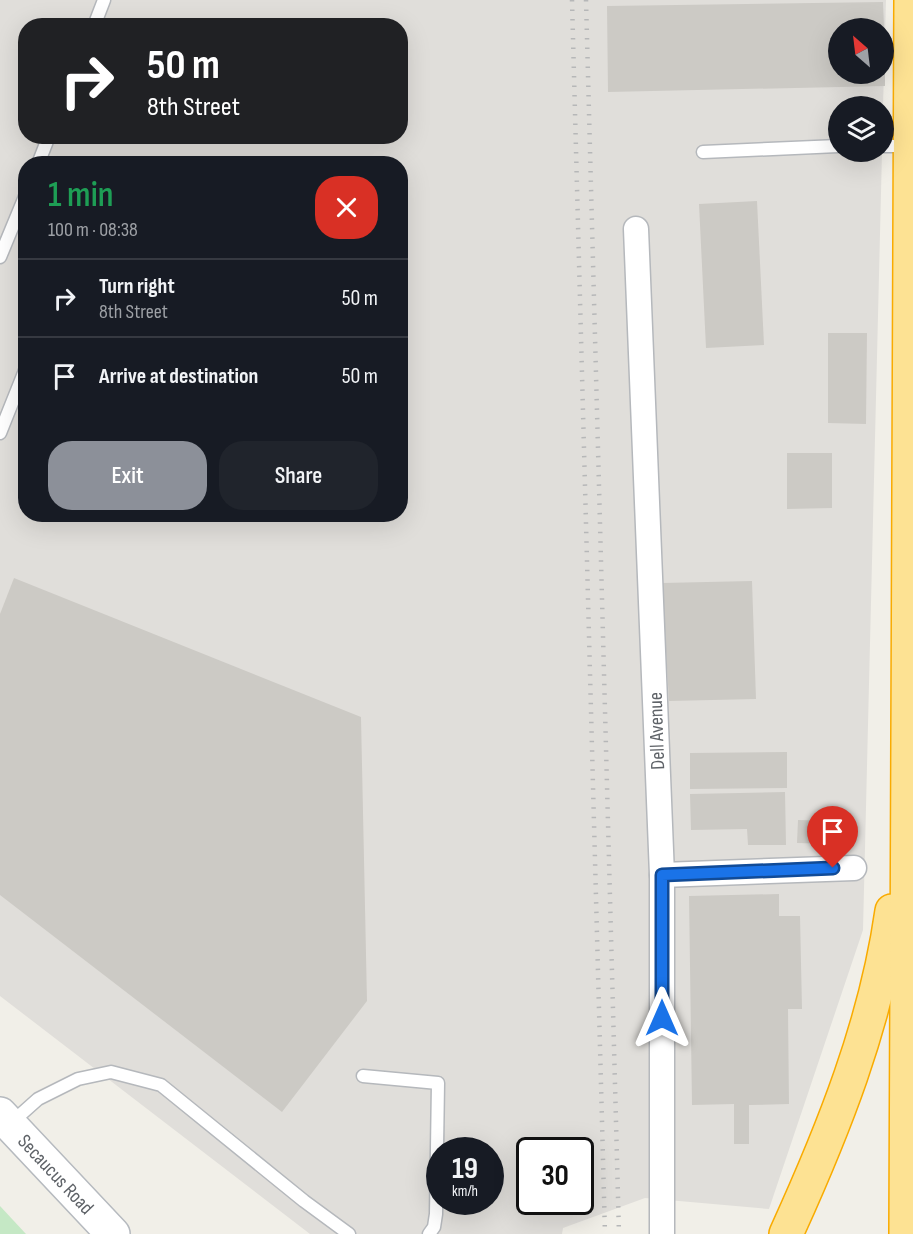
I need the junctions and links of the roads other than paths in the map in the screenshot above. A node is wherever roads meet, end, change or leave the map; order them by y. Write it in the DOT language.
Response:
graph roads {
  1 [pos="104,0"];
  2 [pos="911,0"];
  3 [pos="97,18"];
  4 [pos="828,146"];
  5 [pos="897,146"];
  6 [pos="703,152"];
  7 [pos="18,213"];
  8 [pos="636,229"];
  9 [pos="0,257"];
  10 [pos="18,388"];
  11 [pos="0,432"];
  12 [pos="908,836"];
  13 [pos="854,868"];
  14 [pos="662,875"];
  15 [pos="363,1076"];
  16 [pos="3,1123"];
  17 [pos="113,1234"];
  18 [pos="349,1234"];
  19 [pos="429,1234"];
  20 [pos="662,1234"];
  21 [pos="786,1234"];
  22 [pos="906,1234"];
  1 -- 3 [label="lane"];
  2 -- 5 [label="highway"];
  4 -- 6 [label="lane"];
  5 -- 12 [label="highway"];
  7 -- 9 [label="lane"];
  8 -- 14 [label="street, Dell Avenue"];
  10 -- 11 [label="lane"];
  12 -- 21 [label="highway"];
  12 -- 22 [label="highway"];
  13 -- 14 [label="street"];
  14 -- 20 [label="street, Dell Avenue"];
  15 -- 19 [label="lane"];
  16 -- 17 [label="main road, Secaucus Road"];
  16 -- 18 [label="lane"];
}
